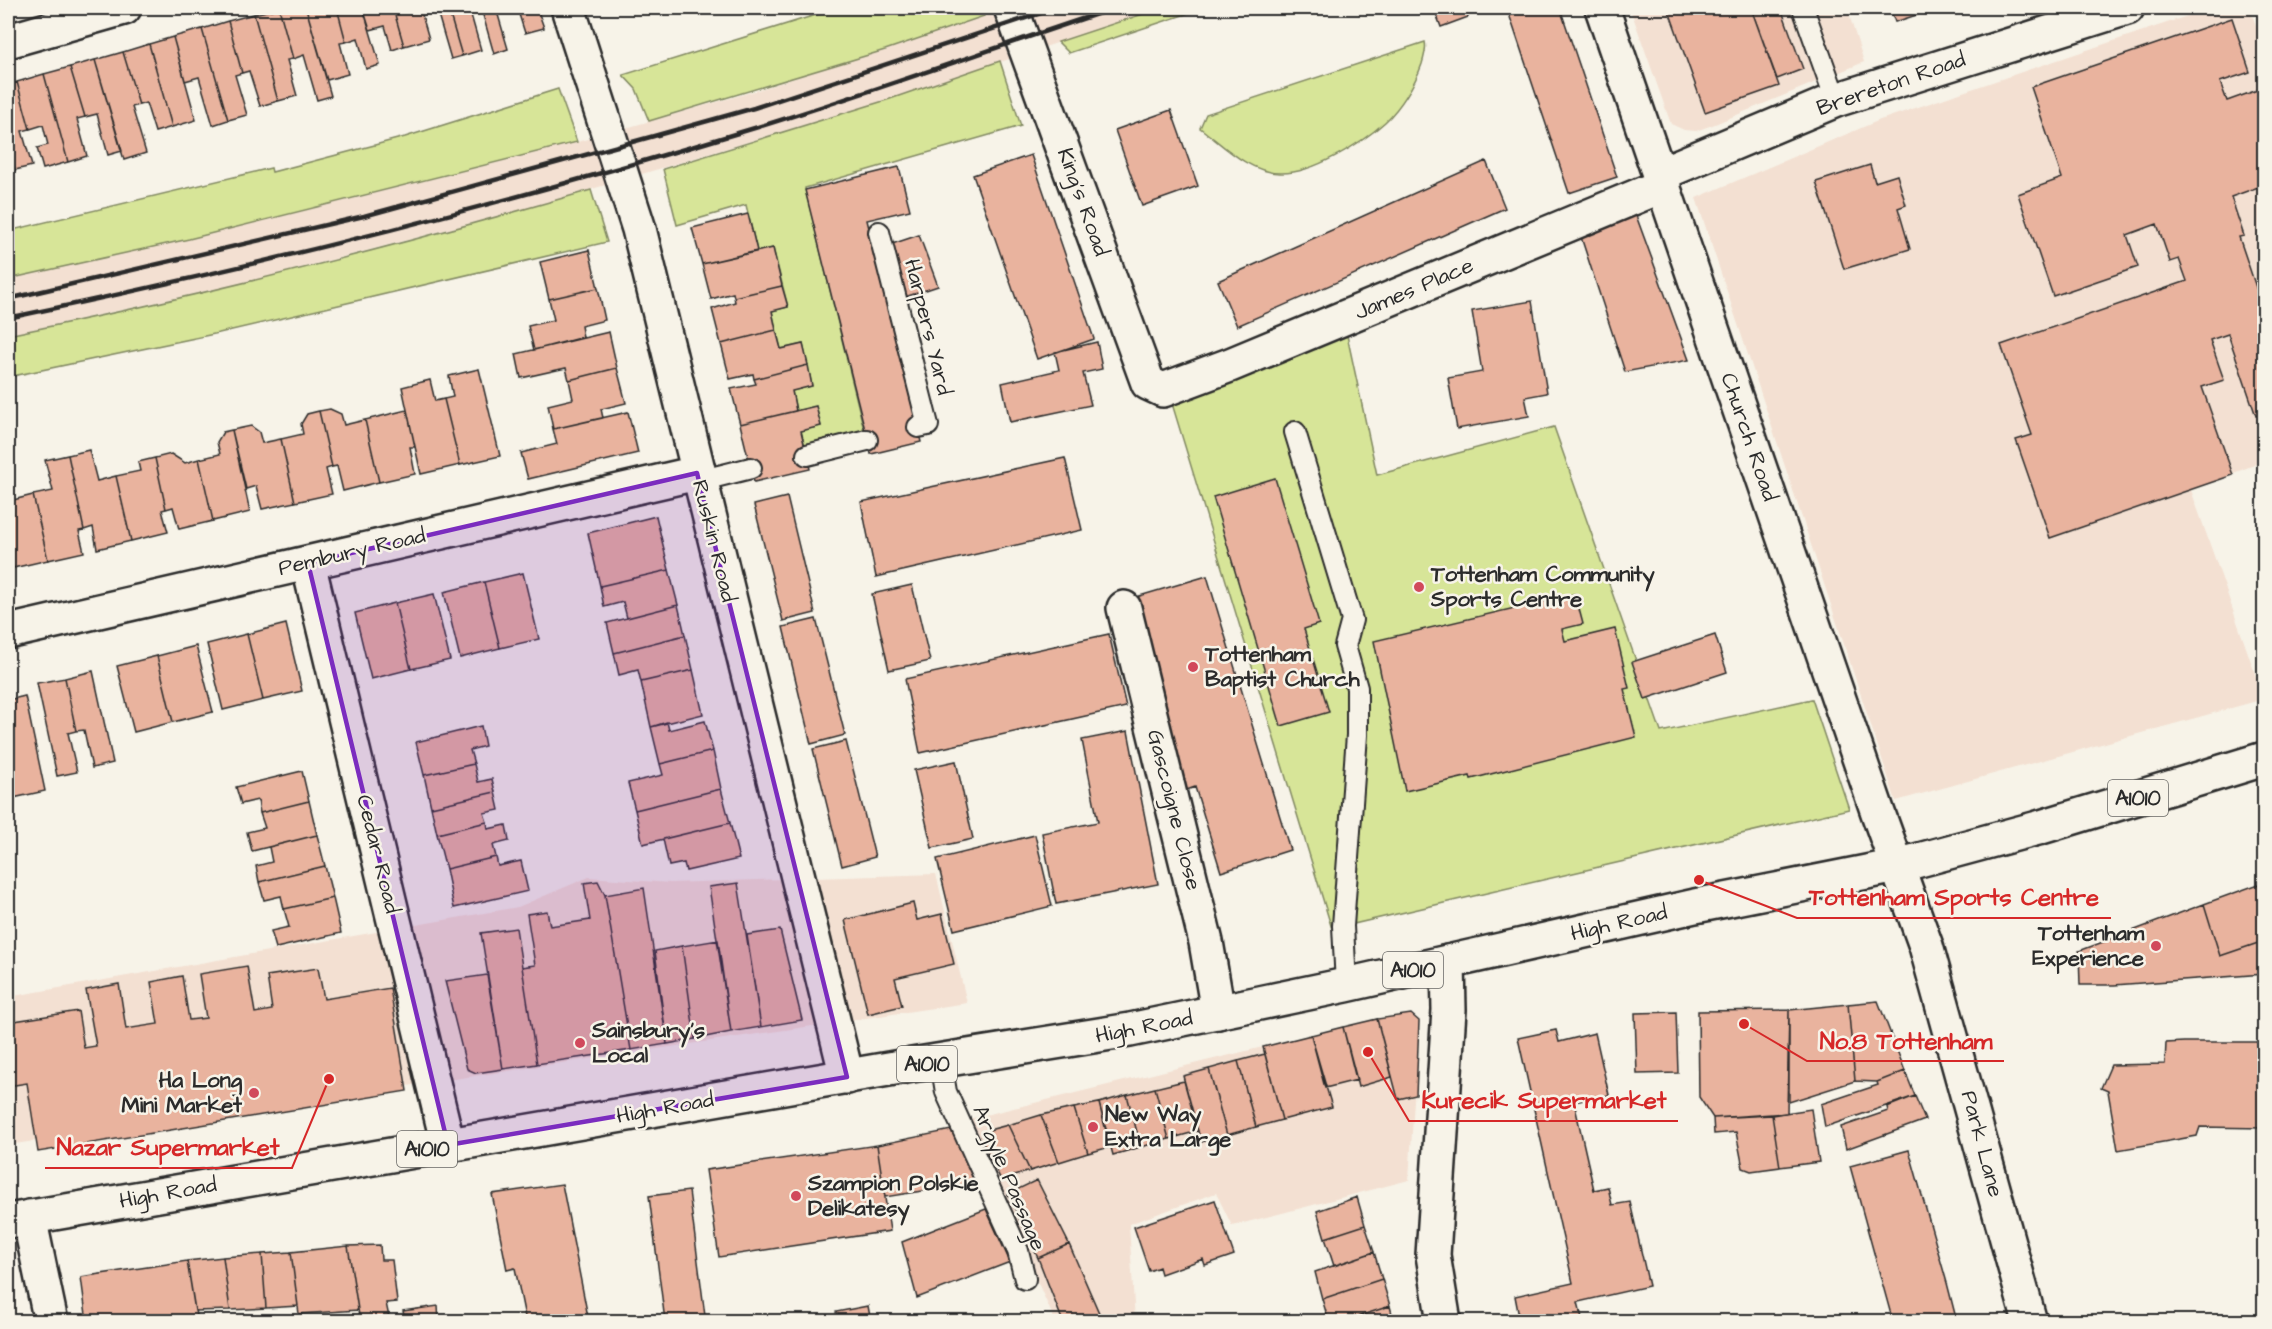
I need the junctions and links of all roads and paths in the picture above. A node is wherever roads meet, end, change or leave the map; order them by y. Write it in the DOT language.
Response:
graph roads {
  1 [pos="124,8"];
  2 [pos="568,8"];
  3 [pos="1011,8"];
  4 [pos="1602,8"];
  5 [pos="1803,8"];
  6 [pos="2127,8"];
  7 [pos="8,41"];
  8 [pos="1836,100"];
  9 [pos="1662,180"];
  10 [pos="879,232"];
  11 [pos="1162,390"];
  12 [pos="918,427"];
  13 [pos="1295,432"];
  14 [pos="867,440"];
  15 [pos="807,455"];
  16 [pos="751,468"];
  17 [pos="698,477"];
  18 [pos="308,563"];
  19 [pos="1124,608"];
  20 [pos="8,632"];
  21 [pos="2265,759"];
  22 [pos="1897,866"];
  23 [pos="1448,962"];
  24 [pos="1346,985"];
  25 [pos="1218,1012"];
  26 [pos="940,1062"];
  27 [pos="847,1077"];
  28 [pos="448,1145"];
  29 [pos="18,1219"];
  30 [pos="1025,1279"];
  31 [pos="51,1322"];
  32 [pos="1444,1322"];
  33 [pos="2030,1322"];
  1 -- 7 [label="street"];
  2 -- 17 [label="street, Ruskin Road"];
  3 -- 11 [label="street, King's Road"];
  4 -- 9 [label="street, Church Road"];
  5 -- 8 [label="lane"];
  6 -- 8 [label="street, Brereton Road"];
  8 -- 9 [label="street, Brereton Road"];
  9 -- 11 [label="street, James Place"];
  9 -- 22 [label="street, Church Road"];
  10 -- 12 [label="lane, Harpers Yard"];
  13 -- 24 [label="lane"];
  14 -- 15 [label="lane"];
  16 -- 17 [label="lane"];
  17 -- 18 [label="street, Pembury Road"];
  17 -- 27 [label="street, Ruskin Road"];
  18 -- 20 [label="street, Pembury Road"];
  18 -- 28 [label="street, Cedar Road"];
  19 -- 25 [label="street, Gascoigne Close"];
  21 -- 22 [label="street, High Road / A1010"];
  22 -- 23 [label="street, High Road / A1010"];
  22 -- 33 [label="street, Park Lane"];
  23 -- 24 [label="street, High Road / A1010"];
  23 -- 32 [label="street"];
  24 -- 25 [label="street, High Road / A1010"];
  25 -- 26 [label="street, High Road / A1010"];
  26 -- 27 [label="street, High Road / A1010"];
  26 -- 30 [label="lane, Argyle Passage"];
  27 -- 28 [label="street, High Road / A1010"];
  28 -- 29 [label="street, High Road / A1010"];
  29 -- 31 [label="street"];
}
